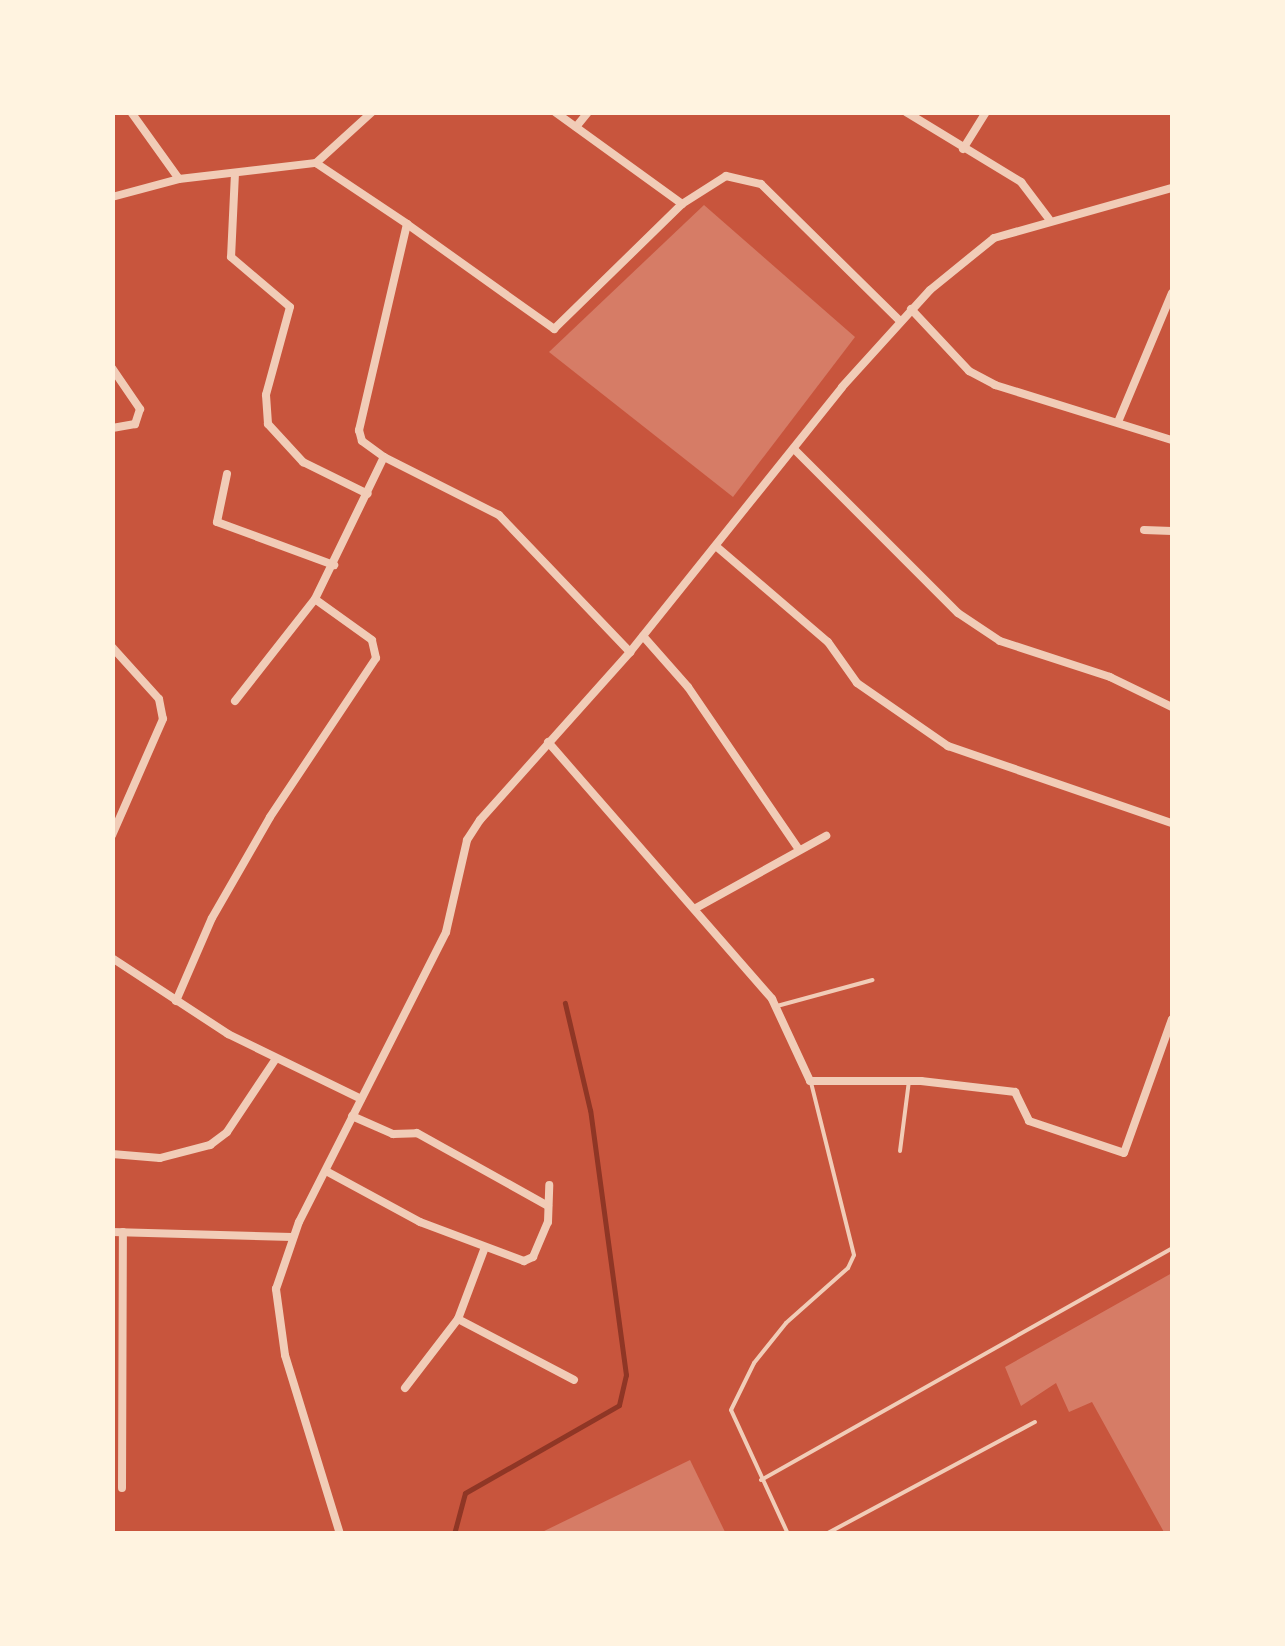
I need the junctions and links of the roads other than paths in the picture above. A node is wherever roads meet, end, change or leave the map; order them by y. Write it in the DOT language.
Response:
graph roads {
  1 [pos="131,112"];
  2 [pos="372,112"];
  3 [pos="555,112"];
  4 [pos="588,112"];
  5 [pos="906,112"];
  6 [pos="986,112"];
  7 [pos="576,127"];
  8 [pos="963,149"];
  9 [pos="316,163"];
  10 [pos="235,173"];
  11 [pos="180,180"];
  12 [pos="1172,188"];
  13 [pos="112,197"];
  14 [pos="682,204"];
  15 [pos="1049,219"];
  16 [pos="408,224"];
  17 [pos="1172,292"];
  18 [pos="911,309"];
  19 [pos="899,320"];
  20 [pos="112,368"];
  21 [pos="1118,422"];
  22 [pos="112,428"];
  23 [pos="1172,440"];
  24 [pos="794,449"];
  25 [pos="384,457"];
  26 [pos="227,474"];
  27 [pos="368,494"];
  28 [pos="1144,530"];
  29 [pos="1172,531"];
  30 [pos="717,548"];
  31 [pos="334,565"];
  32 [pos="316,600"];
  33 [pos="643,636"];
  34 [pos="112,646"];
  35 [pos="630,652"];
  36 [pos="235,701"];
  37 [pos="1172,707"];
  38 [pos="548,742"];
  39 [pos="1172,823"];
  40 [pos="112,836"];
  41 [pos="826,836"];
  42 [pos="798,848"];
  43 [pos="696,908"];
  44 [pos="113,960"];
  45 [pos="873,980"];
  46 [pos="176,1001"];
  47 [pos="777,1006"];
  48 [pos="1172,1019"];
  49 [pos="275,1060"];
  50 [pos="810,1081"];
  51 [pos="909,1081"];
  52 [pos="361,1099"];
  53 [pos="352,1116"];
  54 [pos="900,1151"];
  55 [pos="112,1154"];
  56 [pos="326,1170"];
  57 [pos="549,1184"];
  58 [pos="548,1206"];
  59 [pos="112,1232"];
  60 [pos="123,1232"];
  61 [pos="292,1237"];
  62 [pos="1172,1248"];
  63 [pos="484,1250"];
  64 [pos="458,1320"];
  65 [pos="574,1380"];
  66 [pos="405,1388"];
  67 [pos="1035,1422"];
  68 [pos="760,1480"];
  69 [pos="122,1488"];
  70 [pos="340,1534"];
  71 [pos="788,1534"];
  72 [pos="826,1534"];
  1 -- 11 [label="street"];
  2 -- 9 [label="street"];
  3 -- 7 [label="street"];
  4 -- 7 [label="street"];
  5 -- 8 [label="street"];
  6 -- 8 [label="street"];
  7 -- 14 [label="street"];
  8 -- 15 [label="street"];
  9 -- 10 [label="street"];
  9 -- 16 [label="street"];
  10 -- 11 [label="street"];
  10 -- 27 [label="street"];
  11 -- 13 [label="street"];
  12 -- 15 [label="street"];
  14 -- 16 [label="street"];
  14 -- 19 [label="street"];
  15 -- 18 [label="street"];
  16 -- 25 [label="street"];
  17 -- 21 [label="street"];
  18 -- 19 [label="street"];
  18 -- 21 [label="street"];
  19 -- 24 [label="street"];
  20 -- 22 [label="street"];
  21 -- 23 [label="street"];
  24 -- 30 [label="street"];
  24 -- 37 [label="street"];
  25 -- 27 [label="street"];
  25 -- 35 [label="street"];
  26 -- 31 [label="street"];
  27 -- 31 [label="street"];
  28 -- 29 [label="street"];
  30 -- 33 [label="street"];
  30 -- 39 [label="street"];
  31 -- 32 [label="street"];
  32 -- 36 [label="street"];
  32 -- 46 [label="street"];
  33 -- 35 [label="street"];
  33 -- 42 [label="street"];
  34 -- 40 [label="street"];
  35 -- 38 [label="street"];
  38 -- 43 [label="street"];
  38 -- 52 [label="street"];
  41 -- 42 [label="street"];
  42 -- 43 [label="street"];
  43 -- 47 [label="street"];
  44 -- 46 [label="street"];
  45 -- 47 [label="lane"];
  46 -- 49 [label="street"];
  47 -- 50 [label="street"];
  48 -- 51 [label="street"];
  49 -- 52 [label="street"];
  49 -- 55 [label="street"];
  50 -- 51 [label="street"];
  50 -- 68 [label="lane"];
  51 -- 54 [label="lane"];
  52 -- 53 [label="street"];
  53 -- 56 [label="street"];
  53 -- 58 [label="street"];
  56 -- 61 [label="street"];
  56 -- 63 [label="street"];
  57 -- 58 [label="street"];
  58 -- 63 [label="street"];
  59 -- 60 [label="street"];
  60 -- 61 [label="street"];
  60 -- 69 [label="street"];
  61 -- 70 [label="street"];
  62 -- 68 [label="lane"];
  63 -- 64 [label="street"];
  64 -- 65 [label="street"];
  64 -- 66 [label="street"];
  67 -- 72 [label="lane"];
  68 -- 71 [label="lane"];
}
